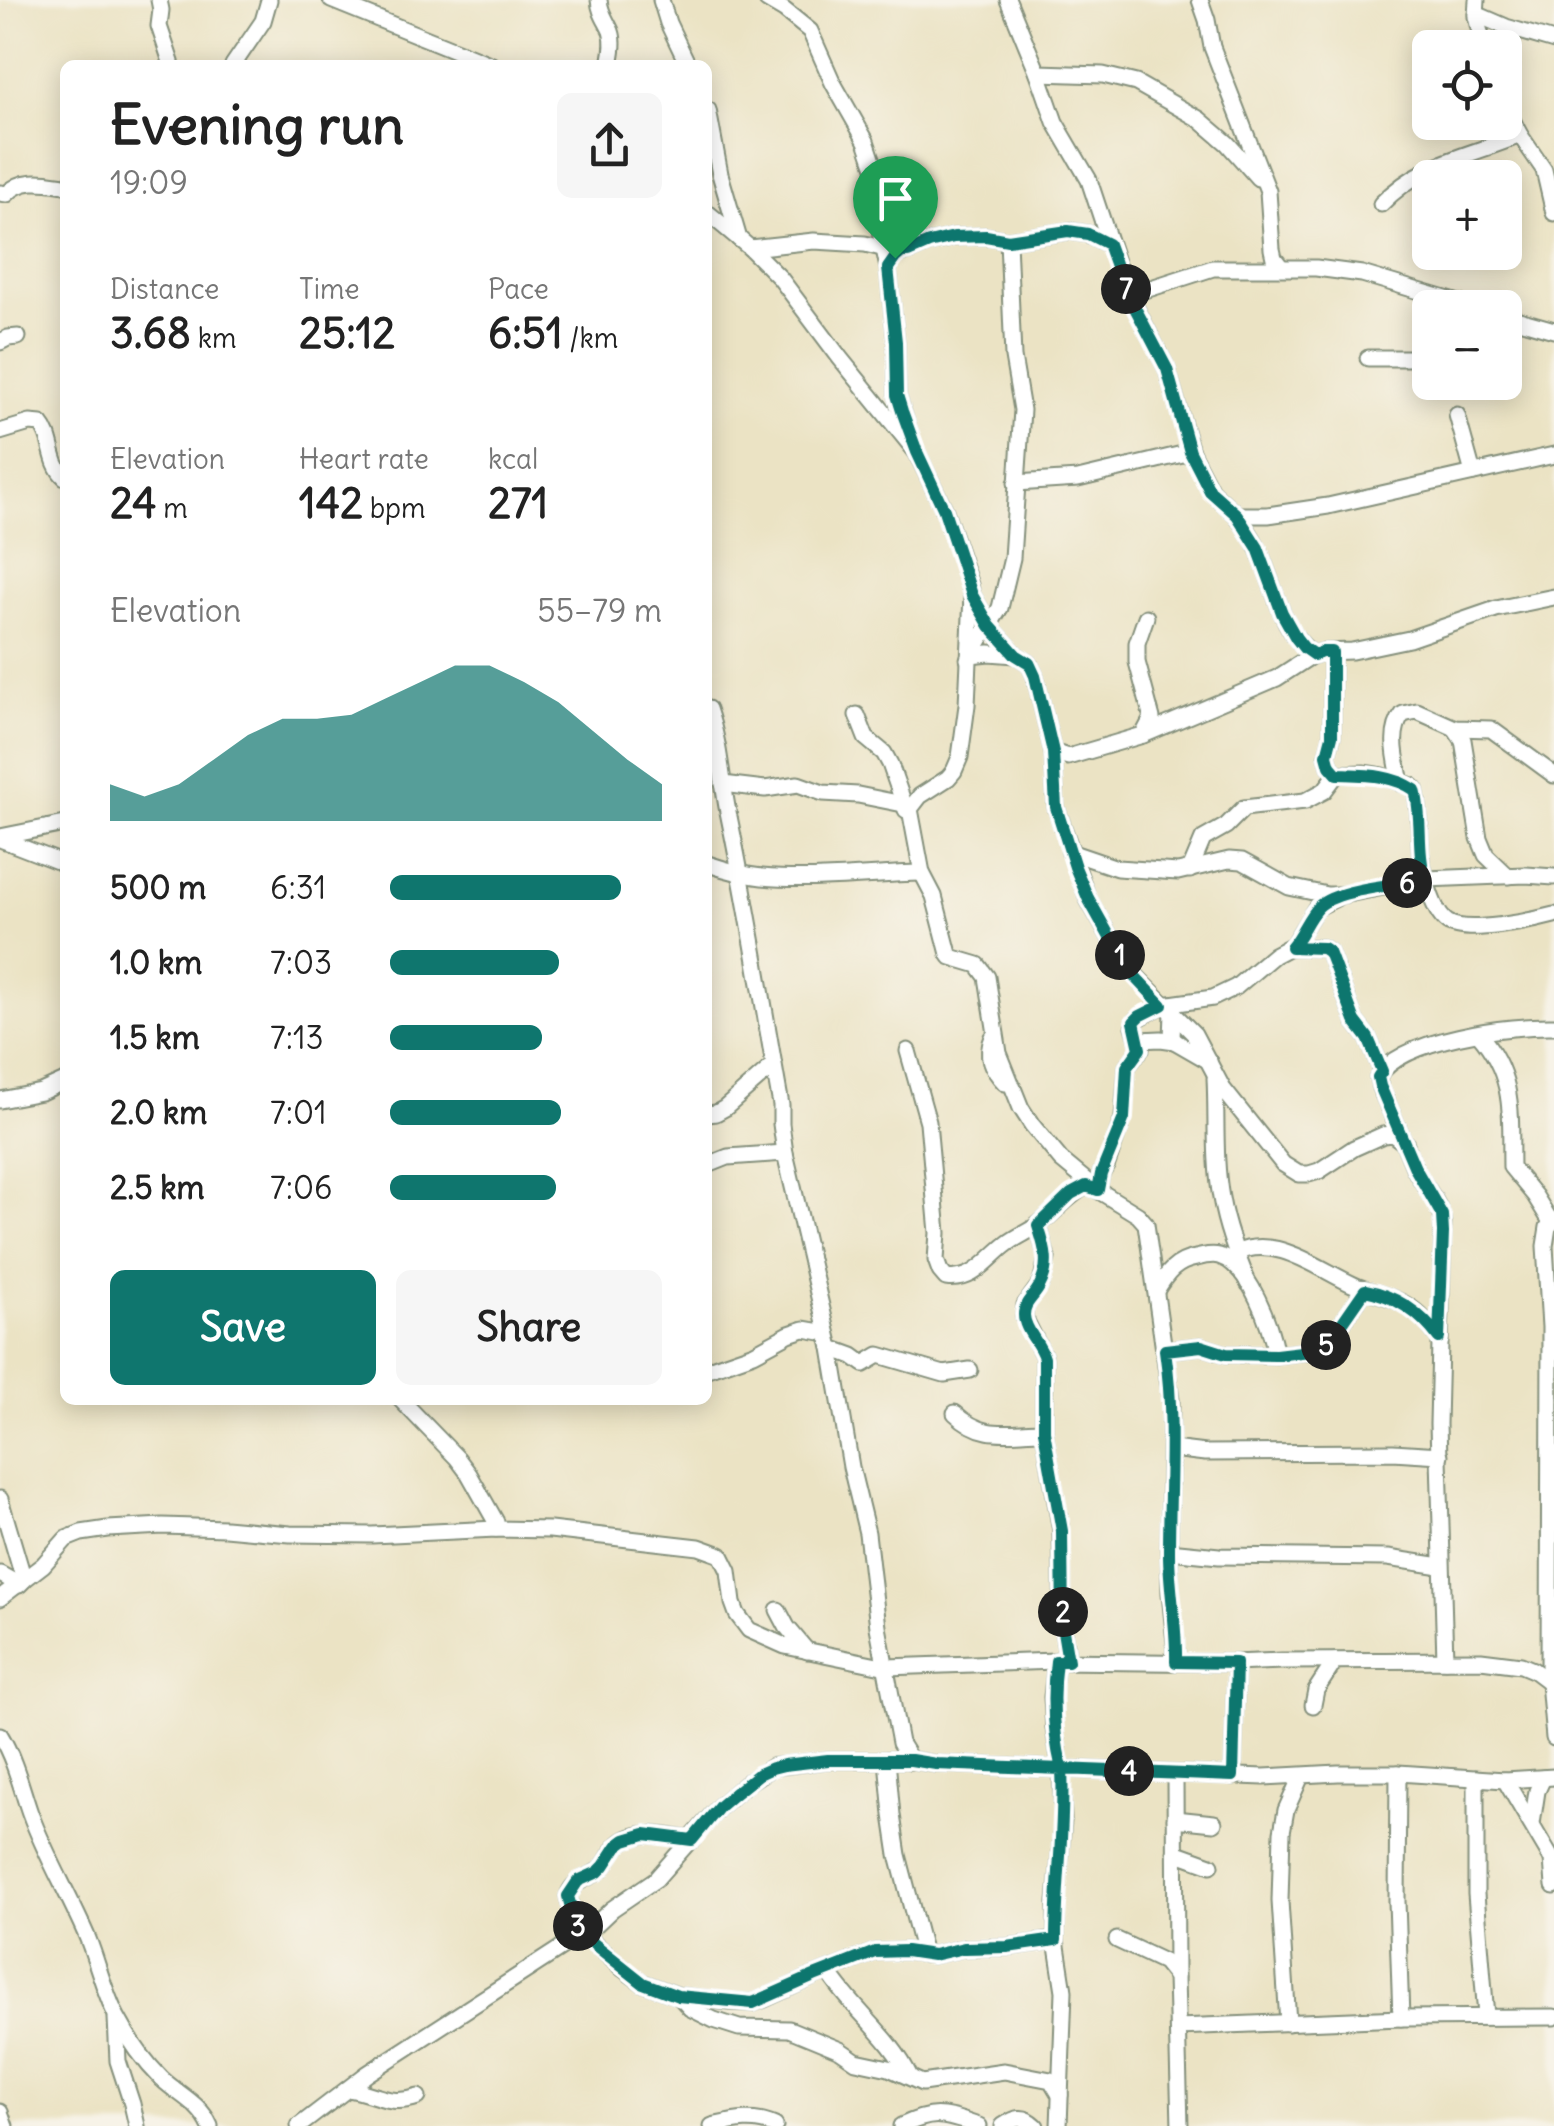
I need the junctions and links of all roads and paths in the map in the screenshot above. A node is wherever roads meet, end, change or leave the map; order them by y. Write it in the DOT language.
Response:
graph roads {
  1 [pos="159,0"];
  2 [pos="269,0"];
  3 [pos="331,0"];
  4 [pos="599,0"];
  5 [pos="661,0"];
  6 [pos="767,0"];
  7 [pos="1008,0"];
  8 [pos="1200,0"];
  9 [pos="1477,7"];
  10 [pos="1554,42"];
  11 [pos="170,60"];
  12 [pos="236,60"];
  13 [pos="480,60"];
  14 [pos="611,60"];
  15 [pos="686,60"];
  16 [pos="1038,73"];
  17 [pos="712,131"];
  18 [pos="1522,138"];
  19 [pos="1506,140"];
  20 [pos="60,185"];
  21 [pos="1268,191"];
  22 [pos="4,193"];
  23 [pos="1381,204"];
  24 [pos="0,212"];
  25 [pos="1554,213"];
  26 [pos="712,216"];
  27 [pos="1008,240"];
  28 [pos="745,243"];
  29 [pos="1108,244"];
  30 [pos="884,250"];
  31 [pos="902,252"];
  32 [pos="1282,267"];
  33 [pos="888,268"];
  34 [pos="1122,283"];
  35 [pos="1416,290"];
  36 [pos="1522,321"];
  37 [pos="1554,330"];
  38 [pos="18,337"];
  39 [pos="0,342"];
  40 [pos="1368,358"];
  41 [pos="1412,358"];
  42 [pos="1457,415"];
  43 [pos="1,429"];
  44 [pos="917,452"];
  45 [pos="1190,452"];
  46 [pos="1554,455"];
  47 [pos="60,472"];
  48 [pos="1473,473"];
  49 [pos="1016,483"];
  50 [pos="1237,515"];
  51 [pos="972,595"];
  52 [pos="1554,598"];
  53 [pos="1146,617"];
  54 [pos="990,626"];
  55 [pos="1332,652"];
  56 [pos="1016,655"];
  57 [pos="1314,655"];
  58 [pos="969,657"];
  59 [pos="858,715"];
  60 [pos="712,722"];
  61 [pos="1455,728"];
  62 [pos="1143,735"];
  63 [pos="1061,755"];
  64 [pos="1337,774"];
  65 [pos="1554,775"];
  66 [pos="894,781"];
  67 [pos="1401,782"];
  68 [pos="722,784"];
  69 [pos="851,795"];
  70 [pos="903,804"];
  71 [pos="911,822"];
  72 [pos="60,825"];
  73 [pos="0,838"];
  74 [pos="1070,852"];
  75 [pos="60,862"];
  76 [pos="712,865"];
  77 [pos="1190,870"];
  78 [pos="740,874"];
  79 [pos="922,874"];
  80 [pos="1508,876"];
  81 [pos="763,877"];
  82 [pos="1554,878"];
  83 [pos="1426,880"];
  84 [pos="745,891"];
  85 [pos="1344,894"];
  86 [pos="1554,915"];
  87 [pos="1291,947"];
  88 [pos="1168,1009"];
  89 [pos="1554,1026"];
  90 [pos="1479,1034"];
  91 [pos="1139,1040"];
  92 [pos="1175,1041"];
  93 [pos="908,1052"];
  94 [pos="774,1065"];
  95 [pos="1212,1067"];
  96 [pos="1382,1071"];
  97 [pos="60,1083"];
  98 [pos="0,1100"];
  99 [pos="712,1114"];
  100 [pos="1406,1144"];
  101 [pos="785,1152"];
  102 [pos="712,1164"];
  103 [pos="1097,1190"];
  104 [pos="1552,1221"];
  105 [pos="1038,1226"];
  106 [pos="1236,1254"];
  107 [pos="1248,1282"];
  108 [pos="1365,1290"];
  109 [pos="1156,1292"];
  110 [pos="1439,1338"];
  111 [pos="829,1341"];
  112 [pos="1165,1350"];
  113 [pos="1276,1355"];
  114 [pos="712,1368"];
  115 [pos="1552,1368"];
  116 [pos="970,1370"];
  117 [pos="406,1405"];
  118 [pos="956,1413"];
  119 [pos="1044,1431"];
  120 [pos="1172,1448"];
  121 [pos="1440,1455"];
  122 [pos="0,1499"];
  123 [pos="496,1529"];
  124 [pos="1169,1552"];
  125 [pos="1552,1553"];
  126 [pos="1442,1566"];
  127 [pos="0,1574"];
  128 [pos="21,1582"];
  129 [pos="0,1598"];
  130 [pos="1552,1601"];
  131 [pos="0,1606"];
  132 [pos="778,1610"];
  133 [pos="807,1650"];
  134 [pos="1444,1660"];
  135 [pos="1062,1661"];
  136 [pos="1335,1661"];
  137 [pos="1176,1662"];
  138 [pos="1236,1663"];
  139 [pos="887,1667"];
  140 [pos="1549,1682"];
  141 [pos="1312,1706"];
  142 [pos="0,1735"];
  143 [pos="1554,1738"];
  144 [pos="887,1760"];
  145 [pos="911,1762"];
  146 [pos="1062,1769"];
  147 [pos="1398,1774"];
  148 [pos="1175,1775"];
  149 [pos="1233,1776"];
  150 [pos="1300,1776"];
  151 [pos="1549,1777"];
  152 [pos="1476,1778"];
  153 [pos="1504,1780"];
  154 [pos="1175,1819"];
  155 [pos="1214,1823"];
  156 [pos="1532,1824"];
  157 [pos="692,1840"];
  158 [pos="1175,1852"];
  159 [pos="1553,1861"];
  160 [pos="1211,1866"];
  161 [pos="1554,1886"];
  162 [pos="584,1934"];
  163 [pos="1056,1940"];
  164 [pos="1117,1940"];
  165 [pos="924,1954"];
  166 [pos="828,1970"];
  167 [pos="1176,1976"];
  168 [pos="678,1996"];
  169 [pos="116,2015"];
  170 [pos="1486,2016"];
  171 [pos="1554,2017"];
  172 [pos="1400,2018"];
  173 [pos="1288,2023"];
  174 [pos="1178,2026"];
  175 [pos="910,2077"];
  176 [pos="348,2089"];
  177 [pos="1060,2095"];
  178 [pos="418,2096"];
  179 [pos="0,2112"];
  180 [pos="6,2126"];
  181 [pos="137,2126"];
  182 [pos="210,2126"];
  183 [pos="299,2126"];
  184 [pos="712,2126"];
  185 [pos="775,2126"];
  186 [pos="901,2126"];
  187 [pos="979,2126"];
  188 [pos="1002,2126"];
  189 [pos="1036,2126"];
  190 [pos="1059,2126"];
  191 [pos="1180,2126"];
  1 -- 11 [label="street"];
  2 -- 12 [label="street"];
  3 -- 13 [label="street"];
  4 -- 14 [label="street"];
  5 -- 15 [label="street"];
  6 -- 30 [label="street"];
  7 -- 16 [label="street"];
  8 -- 21 [label="street"];
  9 -- 10 [label="street"];
  16 -- 21 [label="street"];
  16 -- 29 [label="street"];
  17 -- 28 [label="street"];
  18 -- 25 [label="street"];
  19 -- 23 [label="street"];
  20 -- 22 [label="street"];
  21 -- 32 [label="street"];
  22 -- 24 [label="street"];
  26 -- 28 [label="street"];
  27 -- 29 [label="street"];
  27 -- 31 [label="street"];
  27 -- 49 [label="street"];
  28 -- 30 [label="street"];
  28 -- 44 [label="street"];
  29 -- 34 [label="street"];
  30 -- 31 [label="street"];
  30 -- 33 [label="street"];
  31 -- 33 [label="street"];
  32 -- 34 [label="street"];
  32 -- 35 [label="street"];
  33 -- 44 [label="street"];
  34 -- 45 [label="street"];
  36 -- 37 [label="street"];
  38 -- 39 [label="street"];
  40 -- 41 [label="street"];
  42 -- 48 [label="street"];
  43 -- 47 [label="street"];
  44 -- 51 [label="street"];
  45 -- 49 [label="street"];
  45 -- 50 [label="street"];
  46 -- 48 [label="street"];
  48 -- 50 [label="street"];
  49 -- 54 [label="street"];
  50 -- 57 [label="street"];
  51 -- 54 [label="street"];
  51 -- 58 [label="street"];
  52 -- 55 [label="street"];
  53 -- 62 [label="street"];
  54 -- 56 [label="street"];
  54 -- 58 [label="street"];
  55 -- 57 [label="street"];
  55 -- 64 [label="street"];
  56 -- 58 [label="street"];
  56 -- 63 [label="street"];
  57 -- 62 [label="street"];
  58 -- 71 [label="street"];
  59 -- 66 [label="street"];
  60 -- 68 [label="street"];
  61 -- 65 [label="street"];
  61 -- 67 [label="street"];
  61 -- 80 [label="street"];
  62 -- 63 [label="street"];
  63 -- 74 [label="street"];
  64 -- 67 [label="street"];
  64 -- 77 [label="street"];
  66 -- 69 [label="street"];
  66 -- 70 [label="street"];
  67 -- 83 [label="street"];
  68 -- 69 [label="street"];
  68 -- 78 [label="street"];
  69 -- 70 [label="street"];
  70 -- 71 [label="street"];
  71 -- 79 [label="street"];
  72 -- 73 [label="street"];
  73 -- 75 [label="street"];
  74 -- 77 [label="street"];
  74 -- 88 [label="street"];
  76 -- 78 [label="street"];
  77 -- 85 [label="street"];
  78 -- 81 [label="street"];
  78 -- 84 [label="street"];
  79 -- 81 [label="street"];
  79 -- 103 [label="street"];
  80 -- 82 [label="street"];
  80 -- 83 [label="street"];
  81 -- 84 [label="street"];
  83 -- 85 [label="street"];
  83 -- 86 [label="street"];
  84 -- 94 [label="street"];
  85 -- 87 [label="street"];
  87 -- 88 [label="street"];
  87 -- 96 [label="street"];
  88 -- 91 [label="street"];
  88 -- 92 [label="street"];
  88 -- 95 [label="street"];
  89 -- 90 [label="street"];
  90 -- 96 [label="street"];
  90 -- 104 [label="street"];
  91 -- 92 [label="street"];
  91 -- 103 [label="street"];
  92 -- 95 [label="street"];
  93 -- 105 [label="street"];
  94 -- 99 [label="street"];
  94 -- 101 [label="street"];
  95 -- 100 [label="street"];
  95 -- 106 [label="street"];
  96 -- 100 [label="street"];
  97 -- 98 [label="street"];
  100 -- 110 [label="street"];
  101 -- 102 [label="street"];
  101 -- 111 [label="street"];
  103 -- 105 [label="street"];
  103 -- 109 [label="street"];
  104 -- 115 [label="street"];
  105 -- 119 [label="street"];
  106 -- 107 [label="street"];
  106 -- 108 [label="street"];
  107 -- 109 [label="street"];
  107 -- 113 [label="street"];
  108 -- 110 [label="street"];
  108 -- 113 [label="street"];
  109 -- 112 [label="street"];
  110 -- 121 [label="street"];
  111 -- 114 [label="street"];
  111 -- 116 [label="street"];
  111 -- 139 [label="street"];
  112 -- 113 [label="street"];
  112 -- 120 [label="street"];
  115 -- 125 [label="street"];
  117 -- 123 [label="street"];
  118 -- 119 [label="street"];
  119 -- 135 [label="street"];
  120 -- 121 [label="street"];
  120 -- 124 [label="street"];
  121 -- 126 [label="street"];
  122 -- 128 [label="street"];
  123 -- 128 [label="street"];
  123 -- 133 [label="street"];
  124 -- 126 [label="street"];
  124 -- 137 [label="street"];
  125 -- 130 [label="street"];
  126 -- 134 [label="street"];
  127 -- 128 [label="street"];
  128 -- 129 [label="street"];
  128 -- 131 [label="street"];
  130 -- 140 [label="street"];
  132 -- 133 [label="street"];
  133 -- 139 [label="street"];
  134 -- 136 [label="street"];
  134 -- 140 [label="street"];
  135 -- 137 [label="street"];
  135 -- 139 [label="street"];
  135 -- 146 [label="street"];
  136 -- 138 [label="street"];
  136 -- 141 [label="street"];
  137 -- 138 [label="street"];
  138 -- 149 [label="street"];
  139 -- 145 [label="street"];
  140 -- 143 [label="street"];
  142 -- 169 [label="street"];
  144 -- 145 [label="street"];
  144 -- 157 [label="street"];
  144 -- 165 [label="street"];
  145 -- 146 [label="street"];
  146 -- 148 [label="street"];
  146 -- 163 [label="street"];
  147 -- 150 [label="street"];
  147 -- 152 [label="street"];
  147 -- 172 [label="street"];
  148 -- 149 [label="street"];
  148 -- 154 [label="street"];
  149 -- 150 [label="street"];
  150 -- 173 [label="street"];
  151 -- 153 [label="street"];
  151 -- 156 [label="street"];
  152 -- 153 [label="street"];
  152 -- 170 [label="street"];
  153 -- 156 [label="street"];
  154 -- 155 [label="street"];
  154 -- 158 [label="street"];
  156 -- 159 [label="street"];
  157 -- 162 [label="street"];
  157 -- 162 [label="street"];
  158 -- 160 [label="street"];
  158 -- 167 [label="street"];
  159 -- 161 [label="street"];
  162 -- 168 [label="street"];
  162 -- 176 [label="street"];
  163 -- 165 [label="street"];
  163 -- 177 [label="street"];
  164 -- 167 [label="street"];
  165 -- 166 [label="street"];
  166 -- 168 [label="street"];
  166 -- 175 [label="street"];
  167 -- 174 [label="street"];
  168 -- 175 [label="street"];
  169 -- 181 [label="street"];
  169 -- 182 [label="street"];
  170 -- 171 [label="street"];
  170 -- 172 [label="street"];
  172 -- 173 [label="street"];
  173 -- 174 [label="street"];
  174 -- 191 [label="street"];
  175 -- 177 [label="street"];
  176 -- 178 [label="street"];
  176 -- 183 [label="street"];
  177 -- 190 [label="street"];
  179 -- 180 [label="street"];
  184 -- 185 [label="street"];
  186 -- 187 [label="street"];
  188 -- 189 [label="street"];
}
